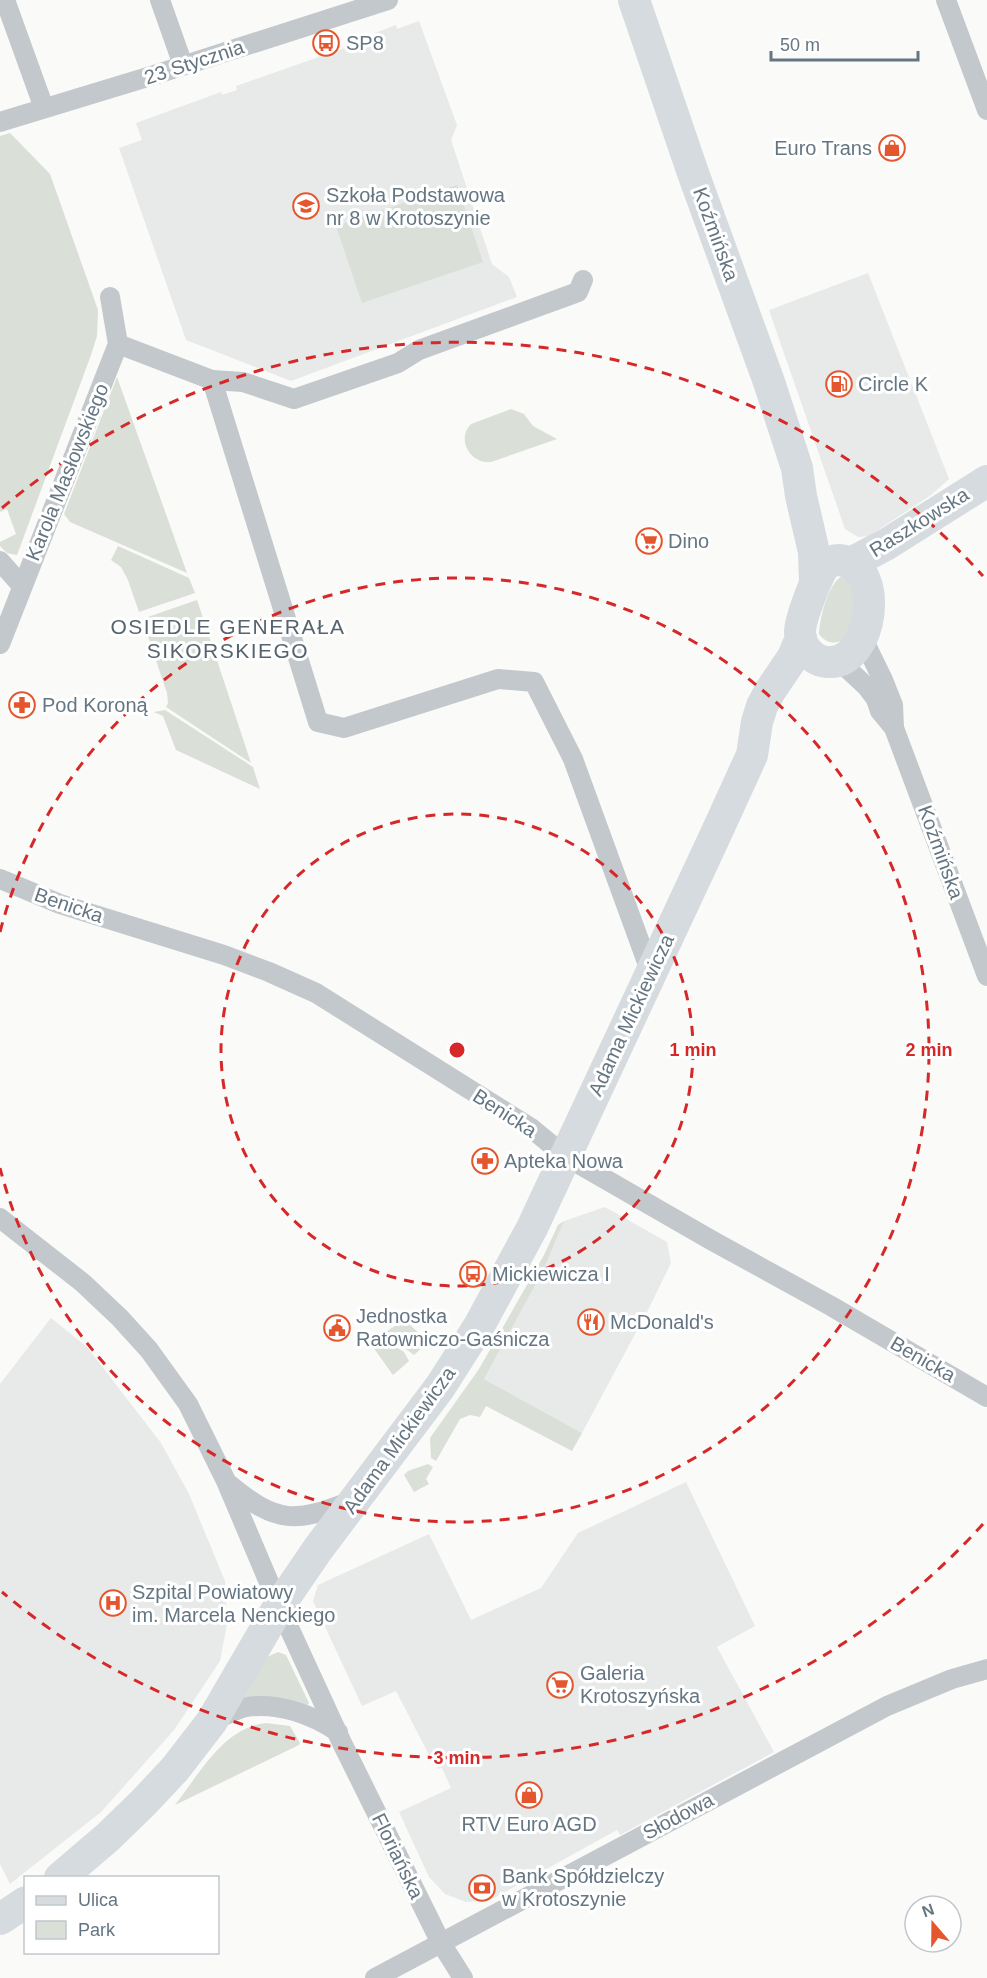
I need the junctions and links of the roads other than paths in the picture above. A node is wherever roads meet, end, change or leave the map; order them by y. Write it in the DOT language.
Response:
graph roads {
  1 [pos="5,0"];
  2 [pos="160,0"];
  3 [pos="388,0"];
  4 [pos="634,0"];
  5 [pos="946,0"];
  6 [pos="183,65"];
  7 [pos="44,108"];
  8 [pos="987,110"];
  9 [pos="0,122"];
  10 [pos="583,280"];
  11 [pos="110,297"];
  12 [pos="118,344"];
  13 [pos="212,380"];
  14 [pos="797,468"];
  15 [pos="987,480"];
  16 [pos="987,501"];
  17 [pos="0,561"];
  18 [pos="848,562"];
  19 [pos="815,582"];
  20 [pos="22,586"];
  21 [pos="868,590"];
  22 [pos="862,637"];
  23 [pos="801,638"];
  24 [pos="0,644"];
  25 [pos="831,661"];
  26 [pos="894,728"];
  27 [pos="752,754"];
  28 [pos="0,879"];
  29 [pos="651,973"];
  30 [pos="987,976"];
  31 [pos="565,1156"];
  32 [pos="0,1218"];
  33 [pos="987,1397"];
  34 [pos="226,1482"];
  35 [pos="356,1499"];
  36 [pos="279,1606"];
  37 [pos="987,1669"];
  38 [pos="212,1721"];
  39 [pos="338,1732"];
  40 [pos="62,1876"];
  41 [pos="24,1903"];
  42 [pos="0,1919"];
  43 [pos="441,1943"];
  44 [pos="375,1978"];
  45 [pos="464,1978"];
  1 -- 7 [label="street"];
  2 -- 6 [label="street"];
  3 -- 6 [label="street, 23 Stycznia"];
  4 -- 14 [label="main road, Koźmińska"];
  5 -- 8 [label="street"];
  6 -- 7 [label="street, 23 Stycznia"];
  7 -- 9 [label="street, 23 Stycznia"];
  10 -- 13 [label="street"];
  11 -- 12 [label="street"];
  12 -- 13 [label="street"];
  12 -- 20 [label="street, Karola Masłowskiego"];
  13 -- 29 [label="street"];
  14 -- 18 [label="main road, Koźmińska"];
  14 -- 19 [label="main road, Koźmińska"];
  15 -- 18 [label="main road, Raszkowska"];
  16 -- 21 [label="main road, Raszkowska"];
  17 -- 20 [label="street"];
  18 -- 19 [label="main road"];
  18 -- 21 [label="main road"];
  19 -- 23 [label="main road"];
  20 -- 24 [label="street, Karola Masłowskiego"];
  21 -- 22 [label="main road"];
  22 -- 25 [label="main road"];
  22 -- 26 [label="street, Koźmińska"];
  23 -- 25 [label="main road"];
  23 -- 27 [label="main road, Adama Mickiewicza"];
  25 -- 26 [label="street, Koźmińska"];
  25 -- 27 [label="main road, Adama Mickiewicza"];
  26 -- 30 [label="street, Koźmińska"];
  27 -- 29 [label="main road, Adama Mickiewicza"];
  28 -- 31 [label="street, Benicka"];
  29 -- 31 [label="main road, Adama Mickiewicza"];
  31 -- 33 [label="street, Benicka"];
  31 -- 35 [label="main road, Adama Mickiewicza"];
  32 -- 34 [label="street, Floriańska"];
  34 -- 35 [label="street"];
  34 -- 36 [label="street, Floriańska"];
  35 -- 36 [label="main road, Adama Mickiewicza"];
  36 -- 38 [label="main road, Adama Mickiewicza"];
  36 -- 39 [label="street, Floriańska"];
  37 -- 43 [label="street, Słodowa"];
  38 -- 39 [label="street"];
  38 -- 40 [label="main road, Adama Mickiewicza"];
  39 -- 43 [label="street, Floriańska"];
  41 -- 42 [label="main road"];
  43 -- 44 [label="street, Słodowa"];
  43 -- 45 [label="street, Floriańska"];
}
